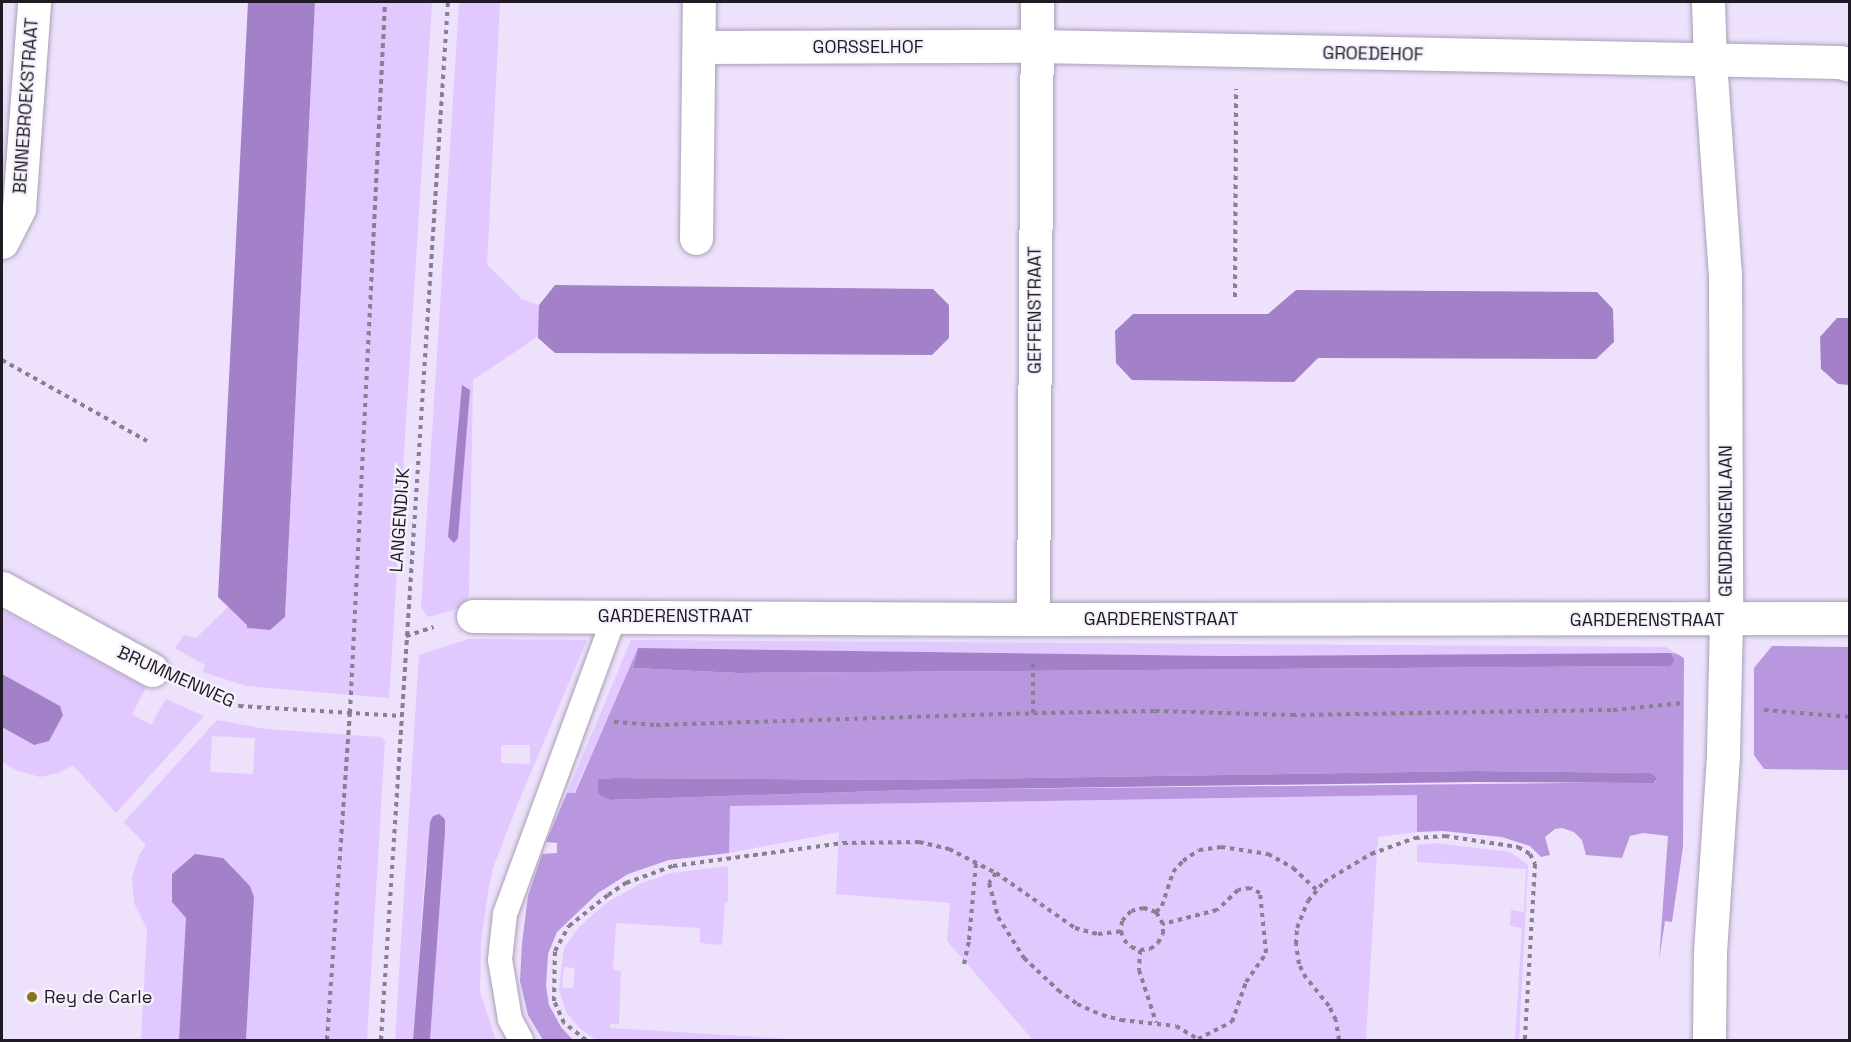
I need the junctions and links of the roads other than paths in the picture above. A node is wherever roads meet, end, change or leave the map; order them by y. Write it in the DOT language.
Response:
graph roads {
  1 [pos="34,2"];
  2 [pos="699,2"];
  3 [pos="1037,2"];
  4 [pos="1708,2"];
  5 [pos="1037,46"];
  6 [pos="699,47"];
  7 [pos="1710,61"];
  8 [pos="1850,65"];
  9 [pos="696,238"];
  10 [pos="2,242"];
  11 [pos="2,588"];
  12 [pos="615,615"];
  13 [pos="473,616"];
  14 [pos="1850,618"];
  15 [pos="1034,619"];
  16 [pos="1726,620"];
  17 [pos="152,670"];
  18 [pos="521,1041"];
  19 [pos="1709,1041"];
  1 -- 10 [label="street, BENNEBROEKSTRAAT"];
  2 -- 6 [label="street"];
  3 -- 5 [label="street, GEFFENSTRAAT"];
  4 -- 7 [label="street, GENDRINGENLAAN"];
  5 -- 6 [label="street, GORSSELHOF"];
  5 -- 7 [label="street, GROEDEHOF"];
  5 -- 15 [label="street, GEFFENSTRAAT"];
  6 -- 9 [label="street"];
  7 -- 8 [label="street, GROEDEHOF"];
  7 -- 16 [label="street, GENDRINGENLAAN"];
  11 -- 17 [label="street, BRUMMENWEG"];
  12 -- 13 [label="street, GARDERENSTRAAT"];
  12 -- 15 [label="street, GARDERENSTRAAT"];
  12 -- 18 [label="lane"];
  14 -- 16 [label="street, GARDERENSTRAAT"];
  15 -- 16 [label="street, GARDERENSTRAAT"];
  16 -- 19 [label="street, GENDRINGENLAAN"];
}
